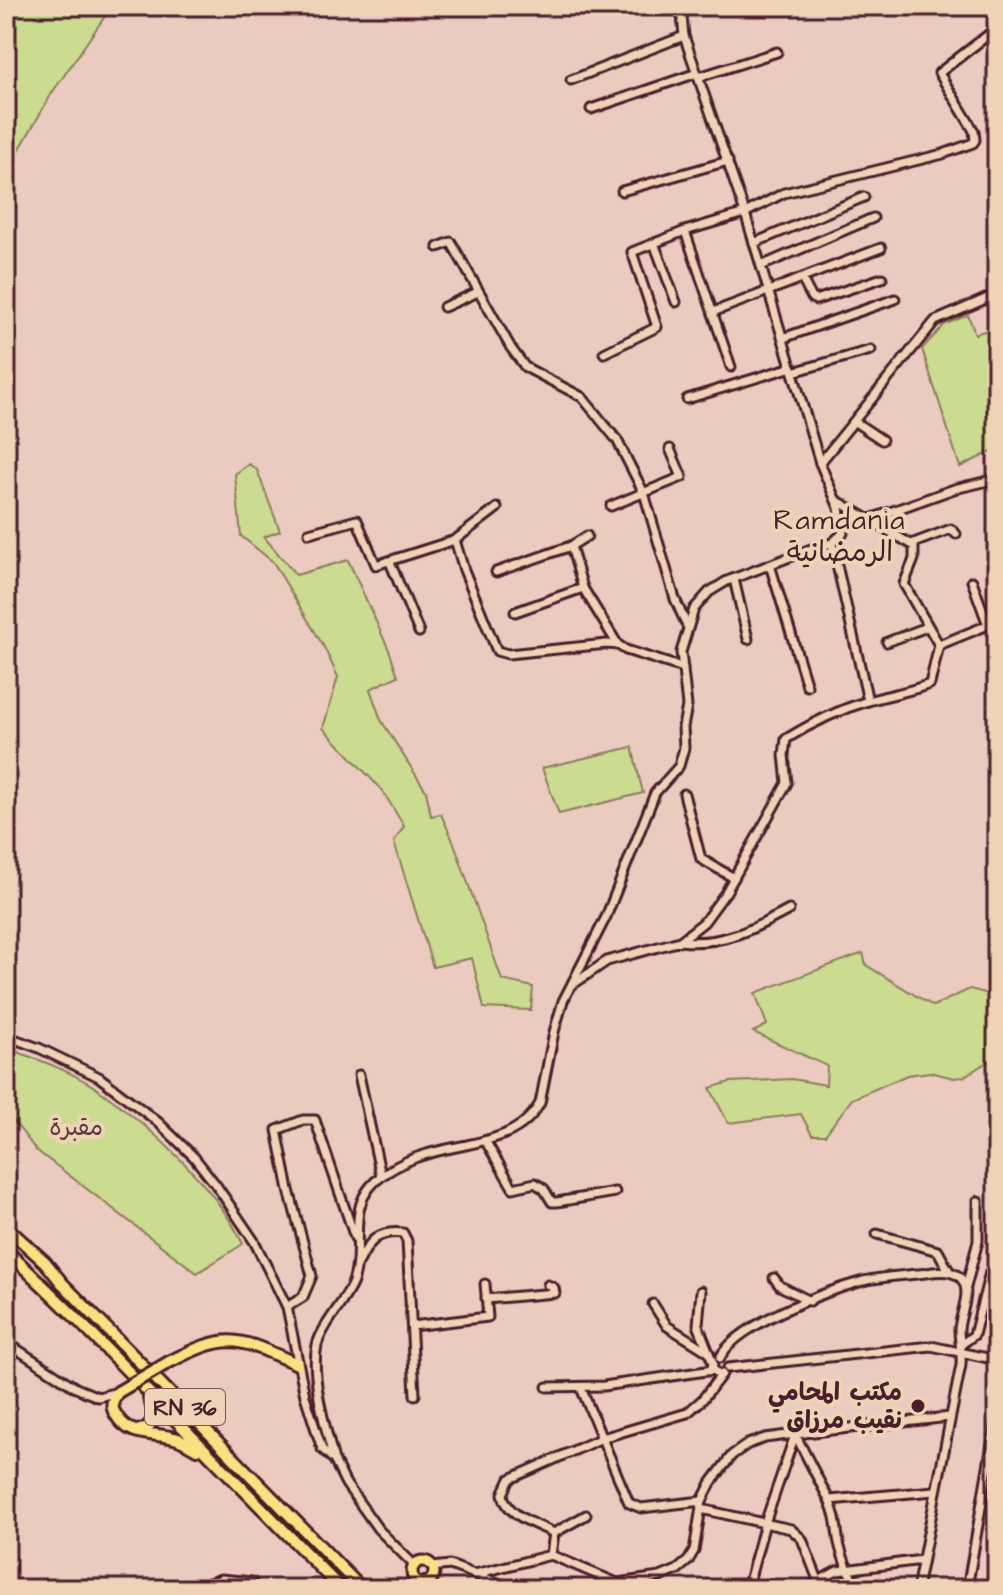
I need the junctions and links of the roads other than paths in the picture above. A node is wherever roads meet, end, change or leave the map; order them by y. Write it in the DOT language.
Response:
graph roads {
  1 [pos="681,6"];
  2 [pos="997,28"];
  3 [pos="684,36"];
  4 [pos="777,52"];
  5 [pos="698,75"];
  6 [pos="571,80"];
  7 [pos="591,109"];
  8 [pos="728,161"];
  9 [pos="622,191"];
  10 [pos="864,197"];
  11 [pos="745,213"];
  12 [pos="873,218"];
  13 [pos="685,231"];
  14 [pos="654,243"];
  15 [pos="754,243"];
  16 [pos="438,247"];
  17 [pos="881,248"];
  18 [pos="761,266"];
  19 [pos="882,278"];
  20 [pos="802,279"];
  21 [pos="768,289"];
  22 [pos="478,292"];
  23 [pos="997,294"];
  24 [pos="895,299"];
  25 [pos="676,302"];
  26 [pos="444,307"];
  27 [pos="713,312"];
  28 [pos="783,338"];
  29 [pos="871,350"];
  30 [pos="604,353"];
  31 [pos="731,367"];
  32 [pos="792,370"];
  33 [pos="687,399"];
  34 [pos="855,422"];
  35 [pos="882,440"];
  36 [pos="670,449"];
  37 [pos="820,463"];
  38 [pos="994,479"];
  39 [pos="644,493"];
  40 [pos="835,499"];
  41 [pos="611,506"];
  42 [pos="497,508"];
  43 [pos="870,519"];
  44 [pos="309,533"];
  45 [pos="956,534"];
  46 [pos="587,536"];
  47 [pos="455,540"];
  48 [pos="832,543"];
  49 [pos="911,544"];
  50 [pos="571,546"];
  51 [pos="390,562"];
  52 [pos="770,565"];
  53 [pos="496,572"];
  54 [pos="734,579"];
  55 [pos="972,581"];
  56 [pos="583,588"];
  57 [pos="515,612"];
  58 [pos="687,626"];
  59 [pos="927,627"];
  60 [pos="419,632"];
  61 [pos="748,639"];
  62 [pos="887,642"];
  63 [pos="618,645"];
  64 [pos="939,645"];
  65 [pos="683,668"];
  66 [pos="807,686"];
  67 [pos="868,701"];
  68 [pos="684,794"];
  69 [pos="734,878"];
  70 [pos="789,910"];
  71 [pos="680,941"];
  72 [pos="571,986"];
  73 [pos="6,1036"];
  74 [pos="359,1075"];
  75 [pos="486,1142"];
  76 [pos="381,1176"];
  77 [pos="615,1192"];
  78 [pos="978,1201"];
  79 [pos="6,1219"];
  80 [pos="6,1227"];
  81 [pos="877,1234"];
  82 [pos="356,1239"];
  83 [pos="24,1243"];
  84 [pos="6,1250"];
  85 [pos="357,1265"];
  86 [pos="949,1271"];
  87 [pos="990,1272"];
  88 [pos="774,1278"];
  89 [pos="485,1284"];
  90 [pos="548,1285"];
  91 [pos="966,1287"];
  92 [pos="701,1291"];
  93 [pos="486,1299"];
  94 [pos="810,1301"];
  95 [pos="653,1304"];
  96 [pos="287,1307"];
  97 [pos="412,1326"];
  98 [pos="6,1342"];
  99 [pos="962,1348"];
  100 [pos="708,1352"];
  101 [pos="997,1360"];
  102 [pos="297,1364"];
  103 [pos="715,1364"];
  104 [pos="725,1371"];
  105 [pos="141,1386"];
  106 [pos="547,1387"];
  107 [pos="581,1388"];
  108 [pos="118,1392"];
  109 [pos="415,1395"];
  110 [pos="98,1397"];
  111 [pos="113,1410"];
  112 [pos="997,1415"];
  113 [pos="950,1417"];
  114 [pos="131,1430"];
  115 [pos="795,1434"];
  116 [pos="602,1438"];
  117 [pos="334,1460"];
  118 [pos="215,1461"];
  119 [pos="935,1491"];
  120 [pos="829,1500"];
  121 [pos="702,1505"];
  122 [pos="586,1515"];
  123 [pos="765,1523"];
  124 [pos="554,1533"];
  125 [pos="551,1555"];
  126 [pos="922,1560"];
  127 [pos="414,1565"];
  128 [pos="432,1567"];
  129 [pos="847,1568"];
  130 [pos="475,1574"];
  131 [pos="818,1580"];
  132 [pos="252,1582"];
  133 [pos="630,1582"];
  134 [pos="427,1584"];
  135 [pos="619,1586"];
  136 [pos="192,1589"];
  137 [pos="341,1589"];
  138 [pos="362,1589"];
  139 [pos="440,1589"];
  140 [pos="514,1589"];
  141 [pos="659,1589"];
  142 [pos="747,1589"];
  143 [pos="804,1589"];
  144 [pos="857,1589"];
  145 [pos="917,1589"];
  146 [pos="967,1589"];
  1 -- 3 [label="street"];
  2 -- 11 [label="street"];
  3 -- 5 [label="street"];
  3 -- 6 [label="street"];
  4 -- 5 [label="street"];
  5 -- 7 [label="street"];
  5 -- 8 [label="street"];
  8 -- 9 [label="street"];
  8 -- 11 [label="street"];
  10 -- 15 [label="street"];
  11 -- 13 [label="street"];
  11 -- 15 [label="street"];
  12 -- 18 [label="street"];
  13 -- 14 [label="street"];
  13 -- 27 [label="street"];
  14 -- 25 [label="street"];
  14 -- 30 [label="street"];
  15 -- 18 [label="street"];
  16 -- 22 [label="street"];
  17 -- 20 [label="street"];
  18 -- 21 [label="street"];
  19 -- 20 [label="street"];
  20 -- 21 [label="street"];
  21 -- 27 [label="street"];
  21 -- 28 [label="street"];
  22 -- 26 [label="street"];
  22 -- 39 [label="street"];
  23 -- 34 [label="street"];
  24 -- 28 [label="street"];
  27 -- 31 [label="street"];
  28 -- 32 [label="street"];
  29 -- 32 [label="street"];
  32 -- 33 [label="street"];
  32 -- 37 [label="street"];
  34 -- 35 [label="street"];
  34 -- 37 [label="street"];
  36 -- 39 [label="street"];
  37 -- 40 [label="street"];
  38 -- 43 [label="street"];
  39 -- 41 [label="street"];
  39 -- 58 [label="street"];
  40 -- 43 [label="street"];
  40 -- 48 [label="street"];
  42 -- 47 [label="street"];
  43 -- 49 [label="street"];
  44 -- 51 [label="street"];
  45 -- 49 [label="street"];
  46 -- 50 [label="street"];
  47 -- 51 [label="street"];
  47 -- 63 [label="street"];
  48 -- 52 [label="street"];
  48 -- 67 [label="street"];
  49 -- 59 [label="street"];
  50 -- 53 [label="street"];
  50 -- 56 [label="street"];
  51 -- 60 [label="street"];
  52 -- 54 [label="street"];
  52 -- 66 [label="street"];
  54 -- 58 [label="street"];
  54 -- 61 [label="street"];
  55 -- 64 [label="street"];
  56 -- 57 [label="street"];
  56 -- 63 [label="street"];
  58 -- 65 [label="street"];
  59 -- 62 [label="street"];
  59 -- 64 [label="street"];
  63 -- 65 [label="street"];
  64 -- 67 [label="street"];
  65 -- 72 [label="street"];
  67 -- 69 [label="street"];
  68 -- 69 [label="street"];
  69 -- 71 [label="street"];
  70 -- 71 [label="street"];
  71 -- 72 [label="street"];
  72 -- 75 [label="street"];
  73 -- 96 [label="street"];
  74 -- 76 [label="street"];
  75 -- 76 [label="street"];
  75 -- 77 [label="street"];
  76 -- 82 [label="street"];
  78 -- 91 [label="street"];
  79 -- 83 [label="highway"];
  80 -- 83 [label="highway, RN 36"];
  81 -- 86 [label="street"];
  82 -- 85 [label="street"];
  82 -- 96 [label="street"];
  83 -- 138 [label="highway, RN 36"];
  84 -- 105 [label="highway"];
  85 -- 97 [label="street"];
  85 -- 117 [label="street"];
  86 -- 91 [label="street"];
  86 -- 94 [label="street"];
  87 -- 99 [label="street"];
  88 -- 94 [label="street"];
  89 -- 93 [label="street"];
  90 -- 93 [label="street"];
  91 -- 99 [label="street"];
  92 -- 100 [label="street"];
  93 -- 97 [label="street"];
  94 -- 103 [label="street"];
  95 -- 100 [label="street"];
  96 -- 102 [label="street"];
  97 -- 109 [label="street"];
  98 -- 110 [label="street"];
  99 -- 101 [label="street"];
  99 -- 104 [label="street"];
  99 -- 113 [label="street"];
  100 -- 103 [label="street"];
  102 -- 108 [label="highway, bridge"];
  102 -- 117 [label="street"];
  103 -- 104 [label="street"];
  103 -- 104 [label="street"];
  103 -- 107 [label="street"];
  104 -- 116 [label="street"];
  105 -- 114 [label="highway"];
  105 -- 118 [label="highway"];
  106 -- 107 [label="street"];
  107 -- 116 [label="street"];
  108 -- 110 [label="street"];
  108 -- 111 [label="highway"];
  110 -- 111 [label="street"];
  111 -- 114 [label="highway"];
  112 -- 146 [label="street"];
  113 -- 115 [label="street"];
  113 -- 119 [label="street"];
  114 -- 118 [label="highway"];
  115 -- 120 [label="street"];
  115 -- 121 [label="street"];
  115 -- 123 [label="street"];
  116 -- 121 [label="street"];
  116 -- 124 [label="street"];
  117 -- 127 [label="street"];
  118 -- 137 [label="highway"];
  119 -- 120 [label="street"];
  119 -- 126 [label="street"];
  120 -- 129 [label="street"];
  121 -- 123 [label="street"];
  121 -- 133 [label="street"];
  122 -- 124 [label="street"];
  123 -- 131 [label="street"];
  123 -- 142 [label="street"];
  124 -- 125 [label="street"];
  125 -- 130 [label="street"];
  125 -- 135 [label="street"];
  126 -- 129 [label="street"];
  126 -- 145 [label="street"];
  127 -- 128 [label="main road"];
  127 -- 134 [label="main road"];
  128 -- 130 [label="street"];
  128 -- 134 [label="main road"];
  129 -- 131 [label="street"];
  129 -- 144 [label="street"];
  130 -- 140 [label="street"];
  131 -- 143 [label="street"];
  132 -- 136 [label="street"];
  133 -- 135 [label="street"];
  133 -- 141 [label="street"];
  134 -- 139 [label="main road"];
}
